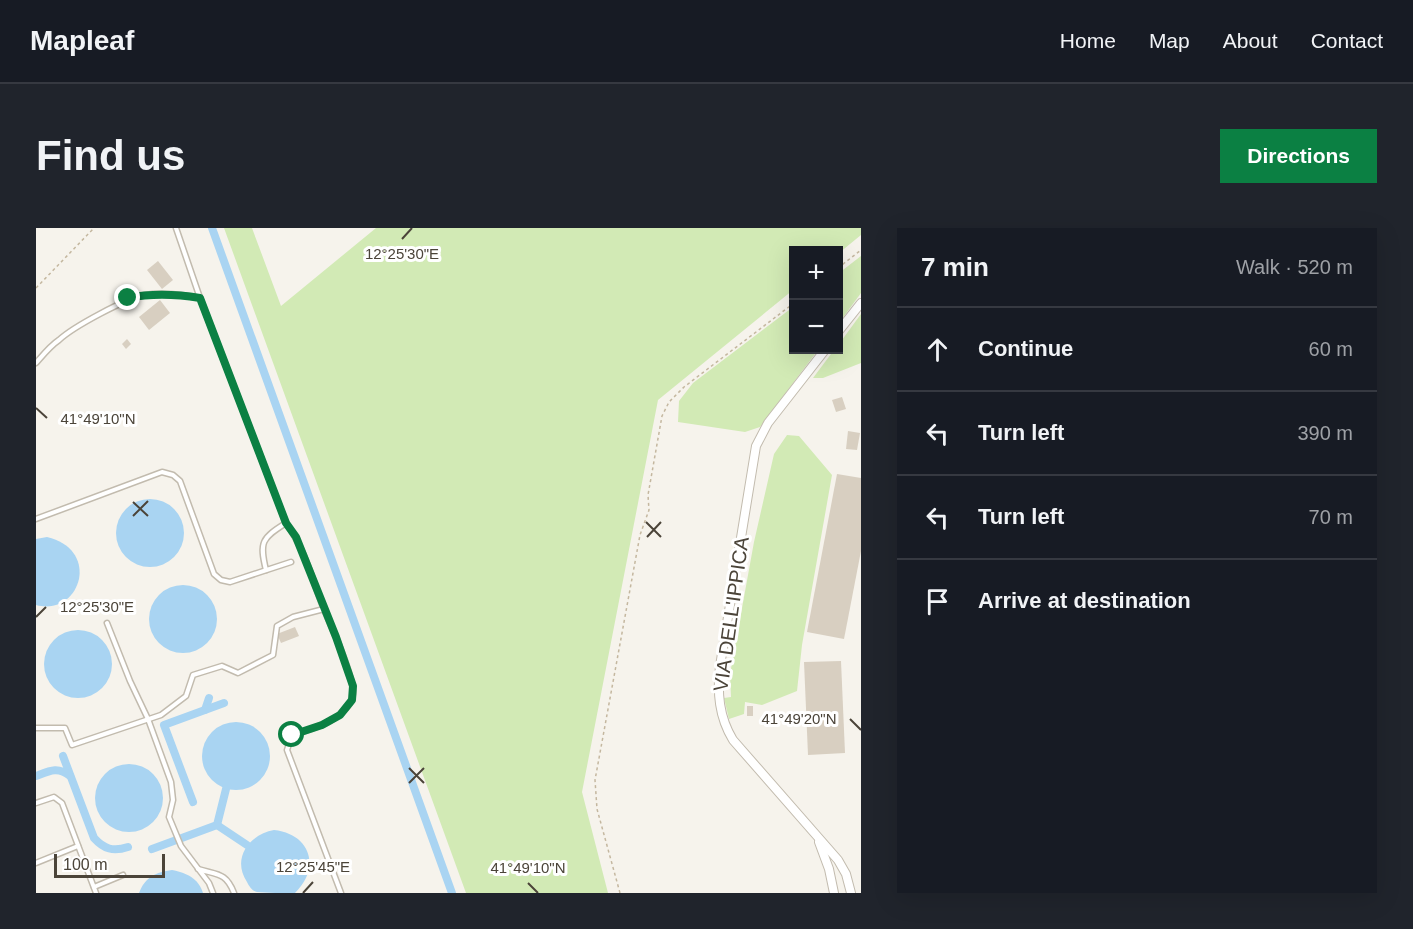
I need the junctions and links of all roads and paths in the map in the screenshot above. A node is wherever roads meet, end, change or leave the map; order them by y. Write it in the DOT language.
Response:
graph roads {
  1 [pos="94,228"];
  2 [pos="176,228"];
  3 [pos="861,250"];
  4 [pos="843,264"];
  5 [pos="36,288"];
  6 [pos="200,298"];
  7 [pos="861,303"];
  8 [pos="789,307"];
  9 [pos="843,326"];
  10 [pos="822,354"];
  11 [pos="36,363"];
  12 [pos="36,519"];
  13 [pos="286,523"];
  14 [pos="291,562"];
  15 [pos="266,570"];
  16 [pos="324,609"];
  17 [pos="107,623"];
  18 [pos="148,719"];
  19 [pos="36,727"];
  20 [pos="36,803"];
  21 [pos="817,838"];
  22 [pos="78,846"];
  23 [pos="36,863"];
  24 [pos="197,869"];
  25 [pos="123,875"];
  26 [pos="94,887"];
  27 [pos="96,893"];
  28 [pos="213,893"];
  29 [pos="234,893"];
  30 [pos="341,893"];
  31 [pos="620,893"];
  32 [pos="834,893"];
  33 [pos="851,893"];
  1 -- 5 [label="path"];
  2 -- 6 [label="lane"];
  3 -- 4 [label="path"];
  6 -- 11 [label="lane"];
  6 -- 13 [label="lane"];
  7 -- 9 [label="street"];
  8 -- 31 [label="path"];
  10 -- 21 [label="street, VIA DELL'IPPICA"];
  12 -- 15 [label="lane"];
  13 -- 15 [label="lane"];
  13 -- 16 [label="lane"];
  14 -- 15 [label="lane"];
  16 -- 18 [label="lane"];
  16 -- 30 [label="lane"];
  17 -- 18 [label="lane"];
  18 -- 19 [label="lane"];
  18 -- 24 [label="lane"];
  20 -- 22 [label="lane"];
  21 -- 32 [label="street"];
  21 -- 33 [label="street, VIA DELL'IPPICA"];
  22 -- 23 [label="lane"];
  22 -- 26 [label="lane"];
  24 -- 28 [label="lane"];
  24 -- 29 [label="lane"];
  25 -- 26 [label="lane"];
  26 -- 27 [label="lane"];
}
